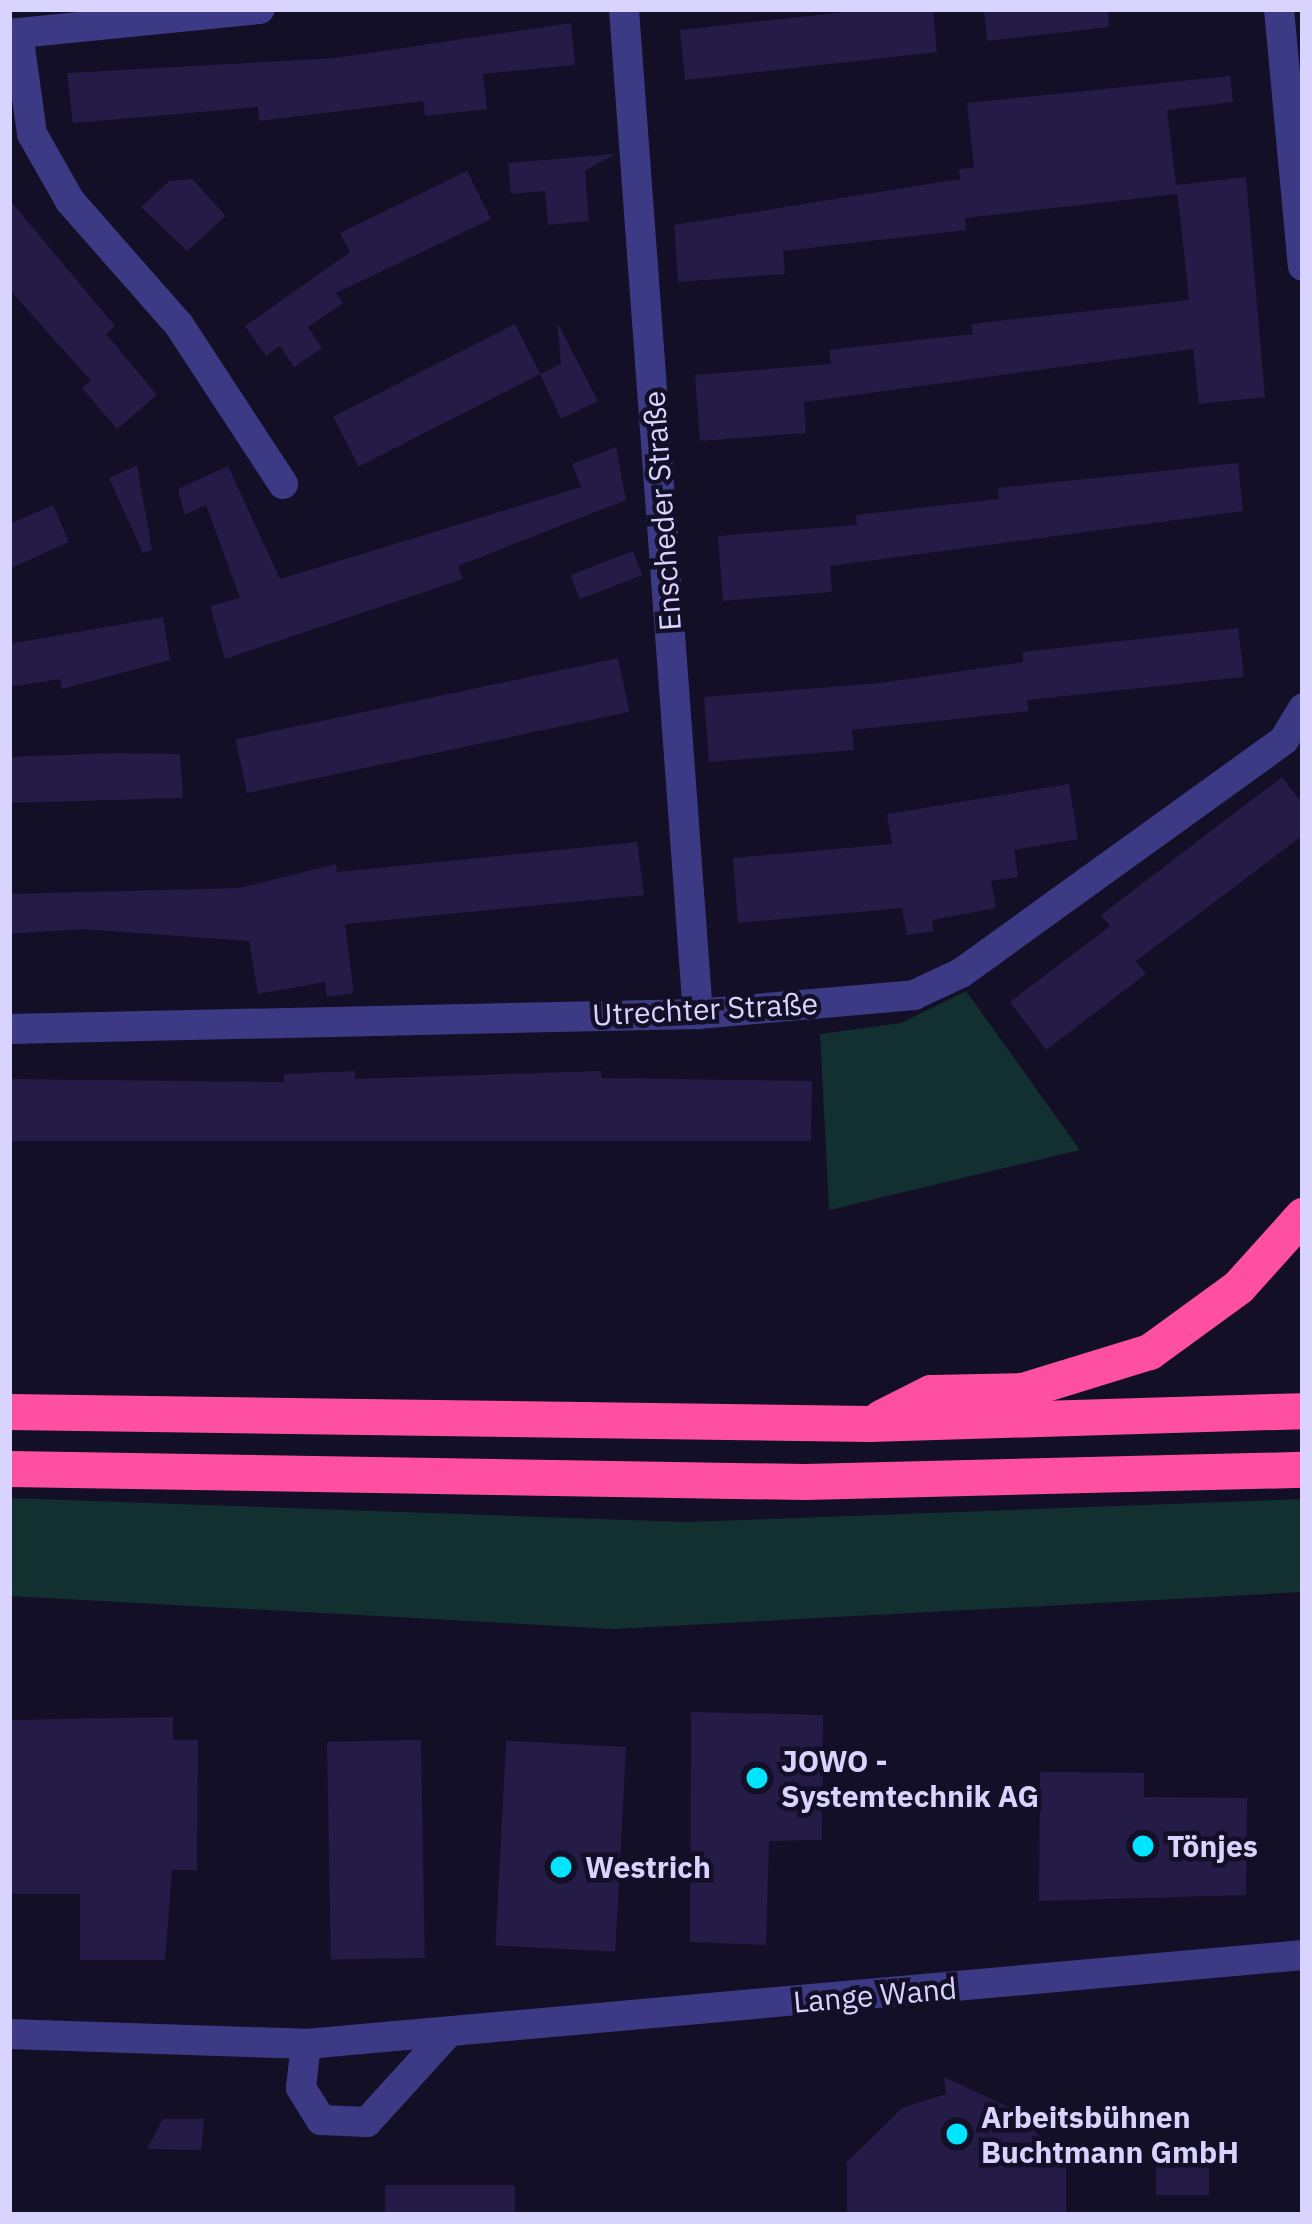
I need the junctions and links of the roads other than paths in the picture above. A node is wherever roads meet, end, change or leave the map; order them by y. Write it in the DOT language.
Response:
graph roads {
  1 [pos="260,9"];
  2 [pos="624,9"];
  3 [pos="1279,9"];
  4 [pos="13,33"];
  5 [pos="1303,266"];
  6 [pos="283,484"];
  7 [pos="1303,708"];
  8 [pos="698,1014"];
  9 [pos="9,1029"];
  10 [pos="1303,1216"];
  11 [pos="1303,1411"];
  12 [pos="9,1412"];
  13 [pos="870,1424"];
  14 [pos="9,1469"];
  15 [pos="1303,1470"];
  16 [pos="1303,1955"];
  17 [pos="9,2034"];
  18 [pos="446,2034"];
  19 [pos="306,2044"];
  1 -- 4 [label="street"];
  2 -- 8 [label="street, Enscheder Straße"];
  3 -- 5 [label="street"];
  4 -- 6 [label="street"];
  7 -- 8 [label="street, Utrechter Straße"];
  8 -- 9 [label="street, Utrechter Straße"];
  10 -- 13 [label="highway"];
  11 -- 13 [label="highway"];
  12 -- 13 [label="highway"];
  14 -- 15 [label="highway"];
  16 -- 18 [label="street, Lange Wand"];
  17 -- 19 [label="street, Lange Wand"];
  18 -- 19 [label="street, Lange Wand"];
  18 -- 19 [label="street"];
}
